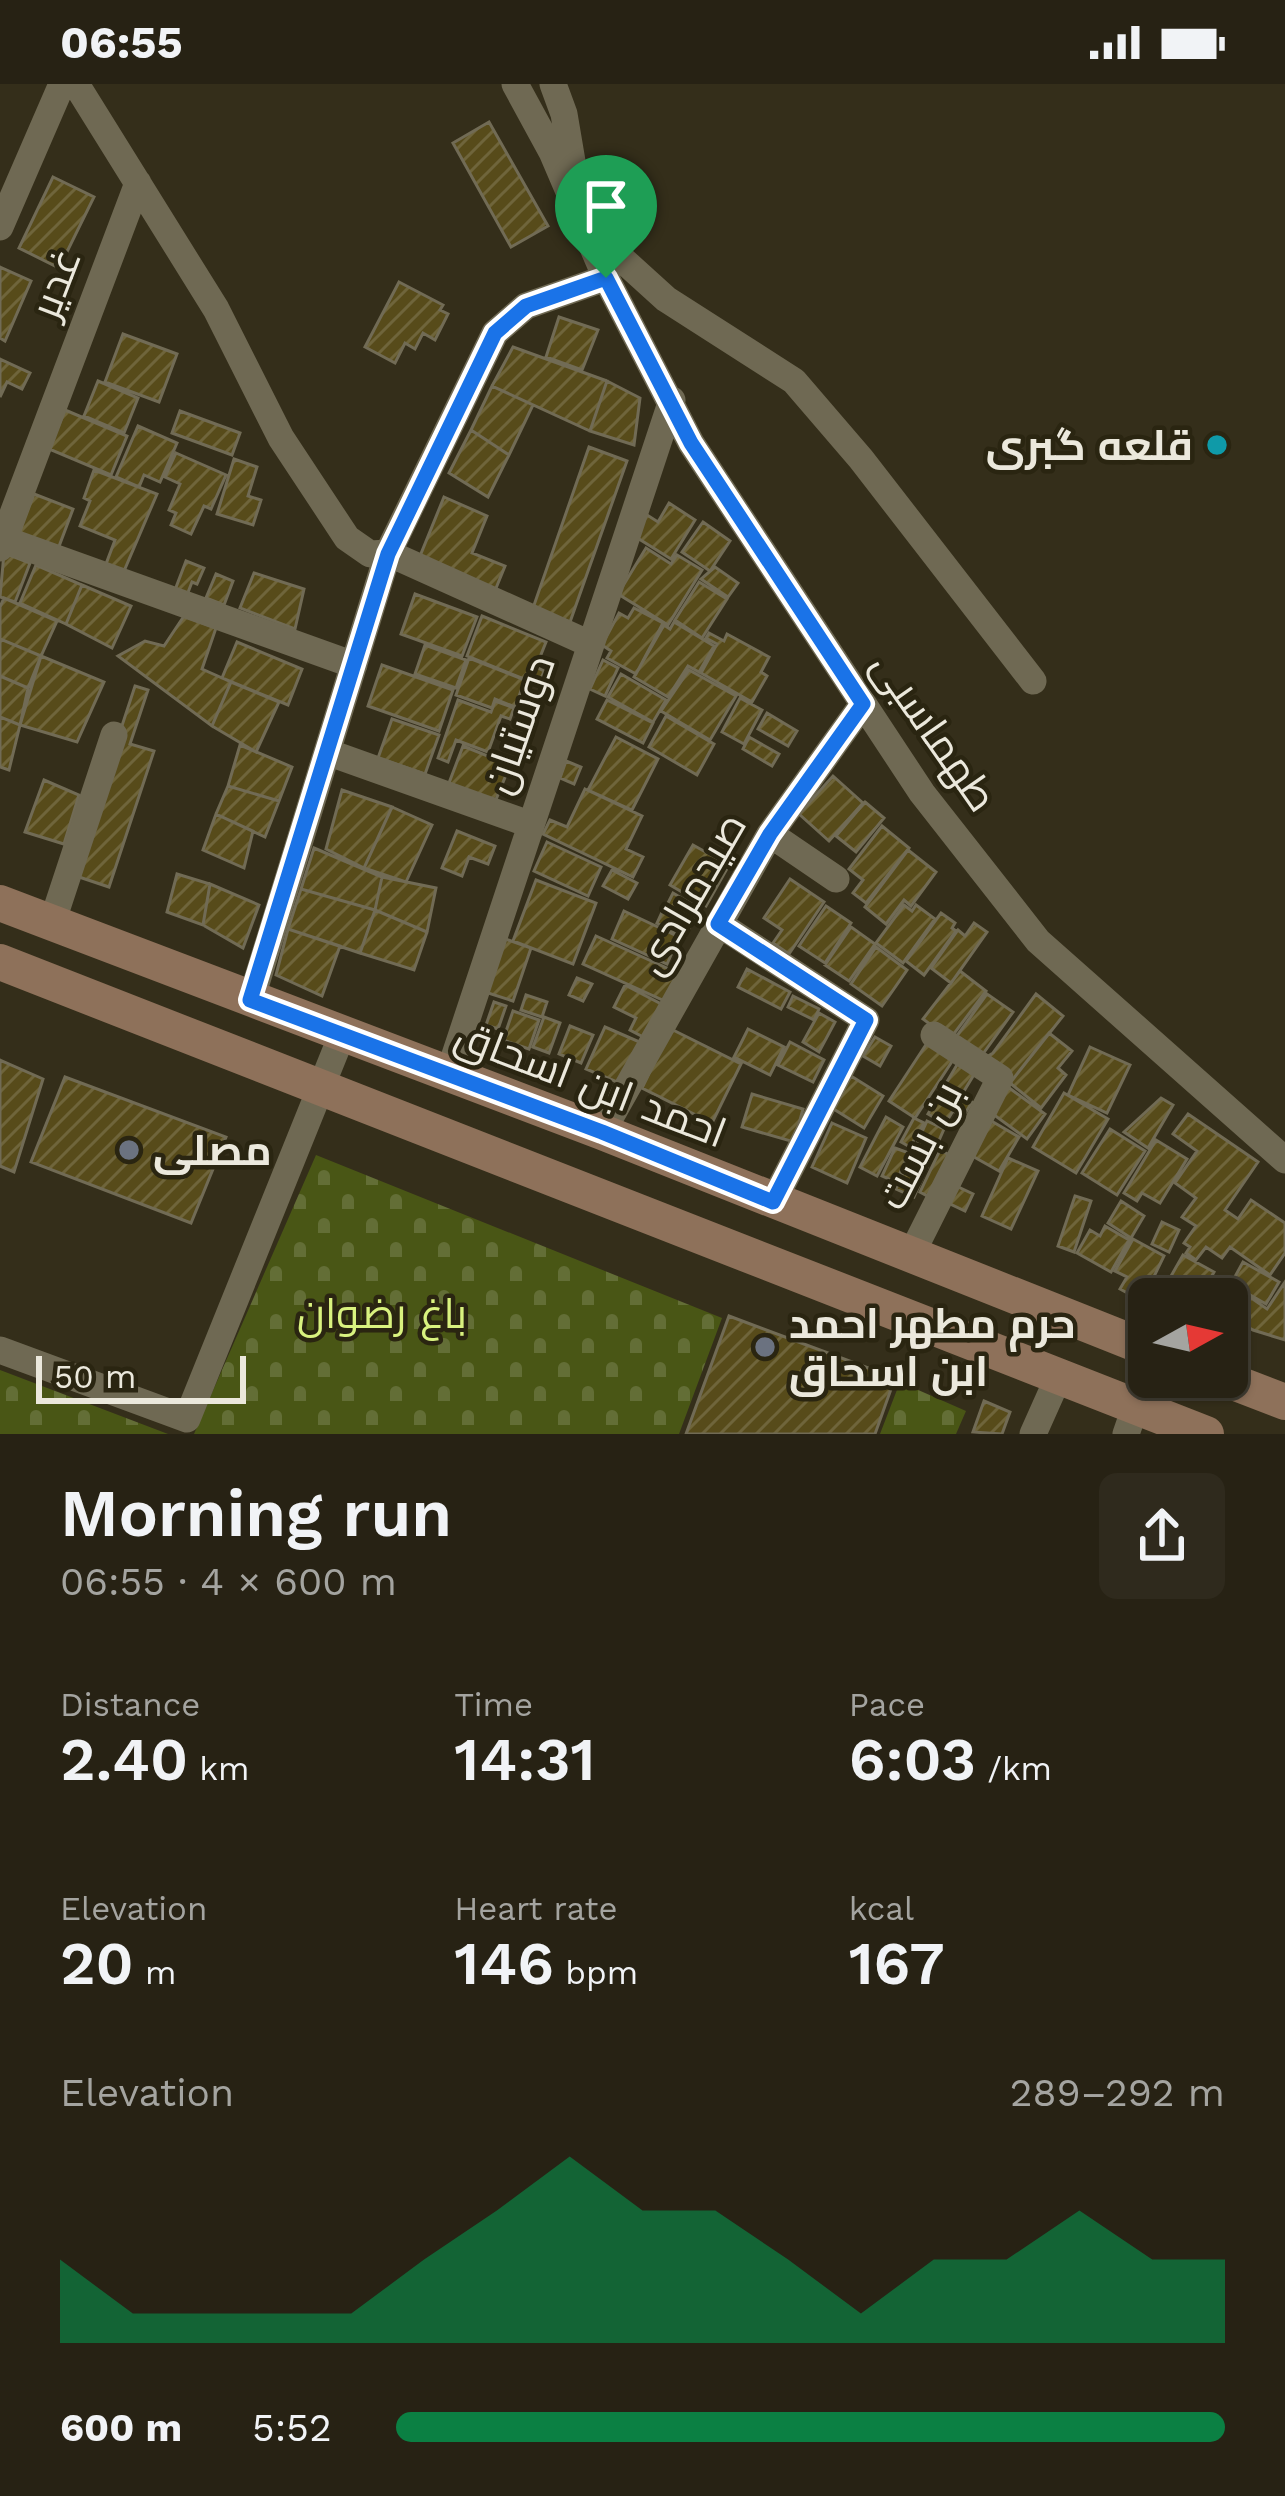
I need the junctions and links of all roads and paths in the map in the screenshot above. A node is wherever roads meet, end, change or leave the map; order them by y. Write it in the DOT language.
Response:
graph roads {
  1 [pos="62,84"];
  2 [pos="76,84"];
  3 [pos="515,84"];
  4 [pos="553,84"];
  5 [pos="138,183"];
  6 [pos="582,224"];
  7 [pos="0,227"];
  8 [pos="606,278"];
  9 [pos="672,400"];
  10 [pos="2,544"];
  11 [pos="388,554"];
  12 [pos="590,644"];
  13 [pos="354,664"];
  14 [pos="1033,681"];
  15 [pos="863,704"];
  16 [pos="114,735"];
  17 [pos="327,752"];
  18 [pos="529,824"];
  19 [pos="770,834"];
  20 [pos="836,879"];
  21 [pos="0,903"];
  22 [pos="52,923"];
  23 [pos="718,924"];
  24 [pos="0,962"];
  25 [pos="250,1000"];
  26 [pos="342,1035"];
  27 [pos="934,1035"];
  28 [pos="448,1076"];
  29 [pos="322,1089"];
  30 [pos="602,1132"];
  31 [pos="1285,1160"];
  32 [pos="773,1202"];
  33 [pos="910,1255"];
  34 [pos="1128,1341"];
  35 [pos="0,1350"];
  36 [pos="1058,1378"];
  37 [pos="1248,1388"];
  38 [pos="1285,1402"];
  39 [pos="1131,1421"];
  40 [pos="1033,1434"];
  41 [pos="1206,1434"];
  1 -- 7 [label="street"];
  2 -- 5 [label="street"];
  3 -- 6 [label="street"];
  4 -- 6 [label="street"];
  5 -- 10 [label="street, غدیر"];
  5 -- 11 [label="street"];
  6 -- 8 [label="street, طهماسبی"];
  6 -- 14 [label="street"];
  8 -- 9 [label="street, طهماسبی"];
  8 -- 11 [label="street"];
  9 -- 12 [label="street, دوستیان"];
  9 -- 15 [label="street, طهماسبی"];
  10 -- 13 [label="street"];
  11 -- 12 [label="street"];
  11 -- 13 [label="street"];
  12 -- 18 [label="street, دوستیان"];
  13 -- 17 [label="street"];
  15 -- 19 [label="street, صیدمرادی"];
  15 -- 31 [label="street, طهماسبی"];
  16 -- 22 [label="street"];
  17 -- 18 [label="street"];
  17 -- 25 [label="street"];
  18 -- 28 [label="street, دوستیان"];
  19 -- 20 [label="street"];
  19 -- 23 [label="street, صیدمرادی"];
  21 -- 22 [label="main road, احمد ابن اسحاق"];
  22 -- 25 [label="main road, احمد ابن اسحاق"];
  23 -- 30 [label="street, صیدمرادی"];
  23 -- 32 [label="street"];
  24 -- 29 [label="main road"];
  25 -- 26 [label="main road, احمد ابن اسحاق"];
  26 -- 28 [label="main road, احمد ابن اسحاق"];
  26 -- 29 [label="street"];
  27 -- 33 [label="street, بن بست"];
  28 -- 30 [label="main road, احمد ابن اسحاق"];
  29 -- 35 [label="street"];
  29 -- 36 [label="main road"];
  30 -- 32 [label="main road, احمد ابن اسحاق"];
  32 -- 33 [label="main road, احمد ابن اسحاق"];
  33 -- 34 [label="main road, احمد ابن اسحاق"];
  36 -- 39 [label="main road"];
  36 -- 40 [label="street"];
  37 -- 38 [label="main road"];
  39 -- 41 [label="main road"];
}
